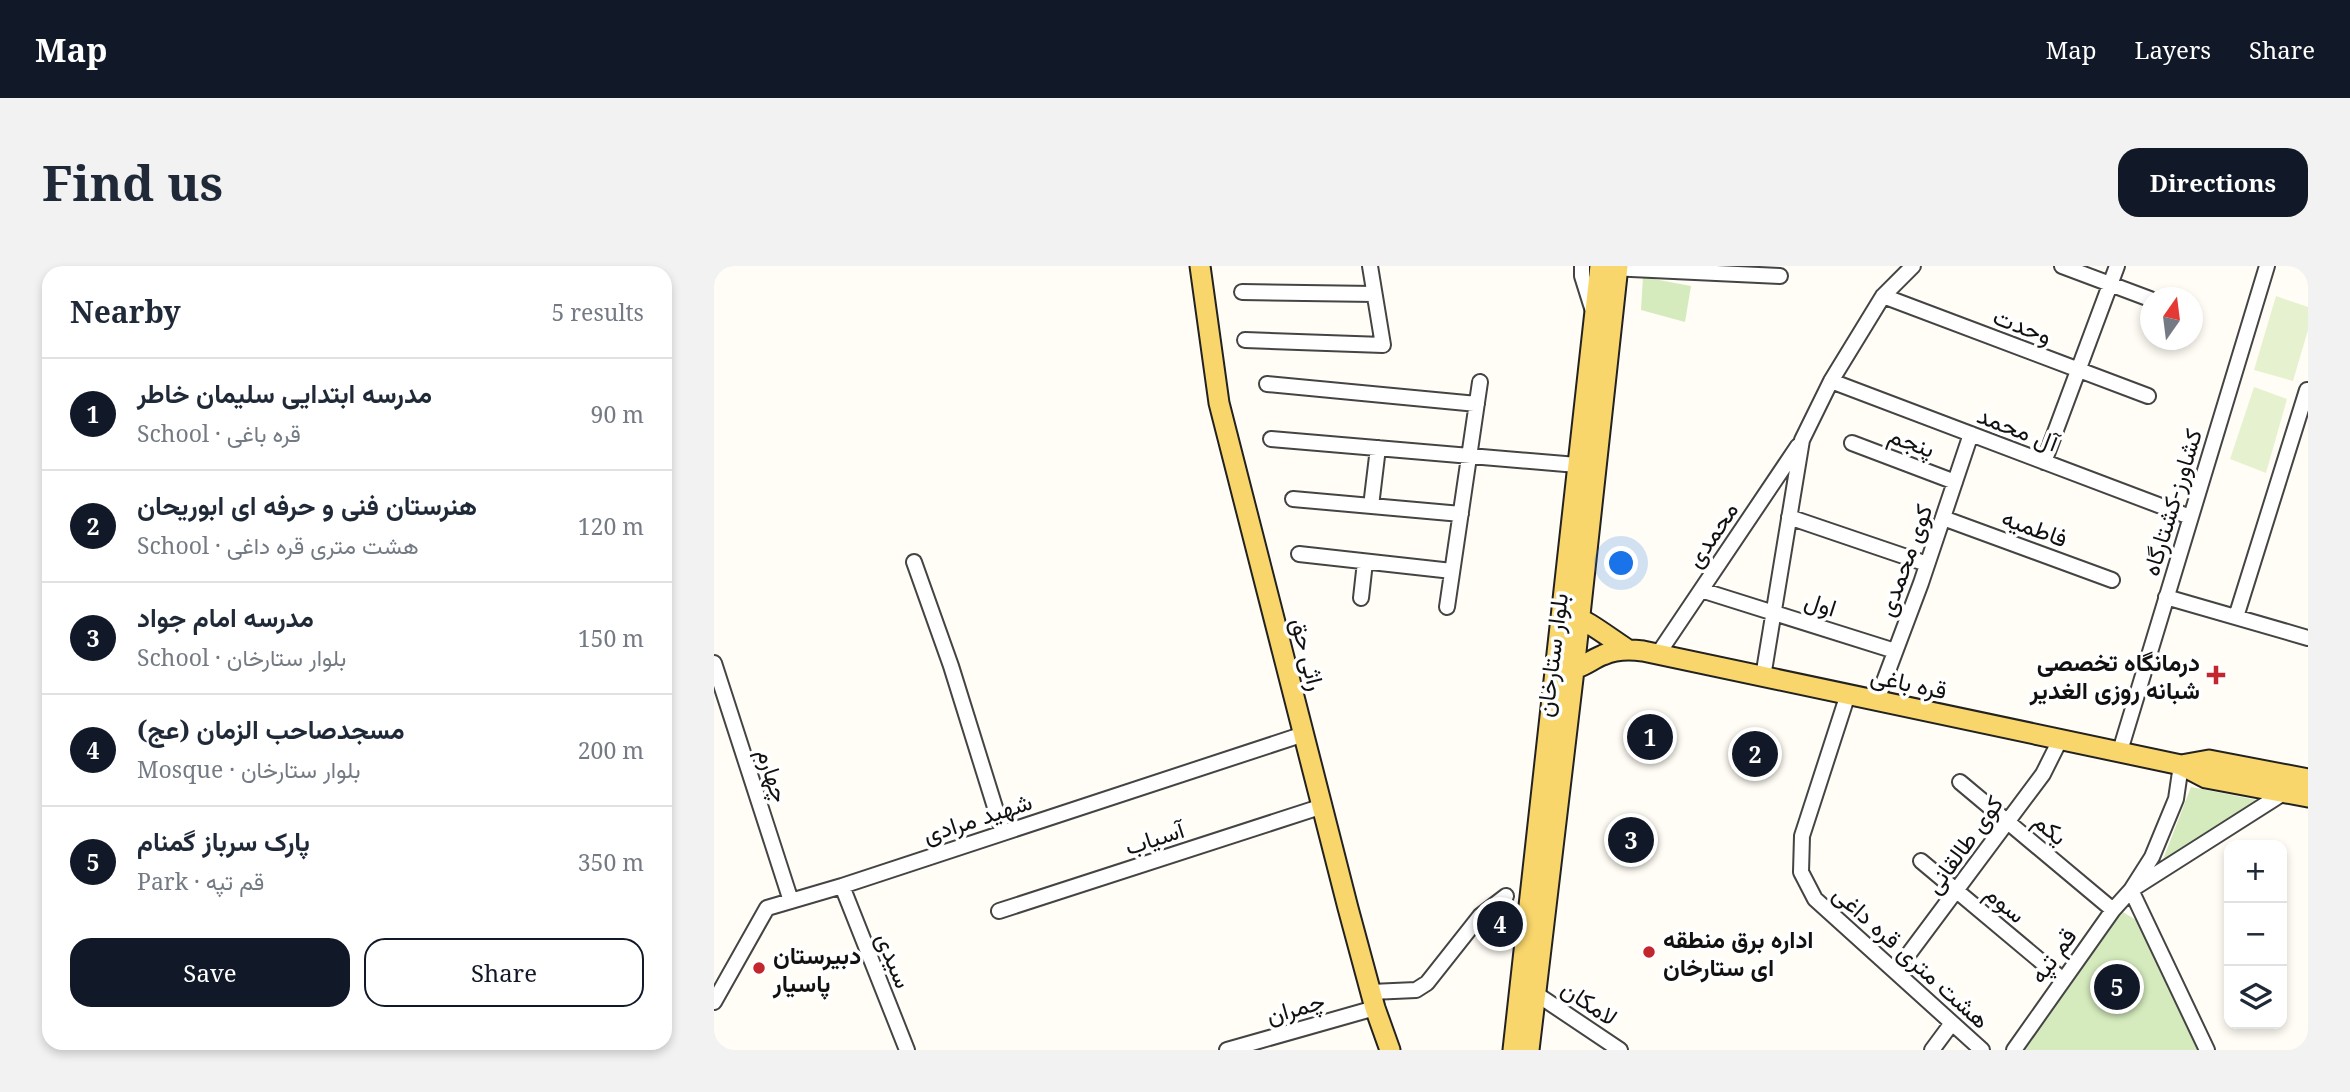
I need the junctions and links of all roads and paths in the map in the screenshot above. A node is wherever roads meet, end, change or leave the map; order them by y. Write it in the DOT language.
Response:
graph roads {
  1 [pos="1200,266"];
  2 [pos="1370,266"];
  3 [pos="1913,266"];
  4 [pos="2062,266"];
  5 [pos="2118,266"];
  6 [pos="2267,266"];
  7 [pos="1604,267"];
  8 [pos="1780,276"];
  9 [pos="2111,284"];
  10 [pos="1242,292"];
  11 [pos="1374,294"];
  12 [pos="2140,295"];
  13 [pos="1883,296"];
  14 [pos="1245,340"];
  15 [pos="2078,371"];
  16 [pos="1831,381"];
  17 [pos="1480,382"];
  18 [pos="1267,384"];
  19 [pos="2307,390"];
  20 [pos="2148,396"];
  21 [pos="1477,404"];
  22 [pos="1971,434"];
  23 [pos="1271,439"];
  24 [pos="1802,440"];
  25 [pos="1852,443"];
  26 [pos="1378,448"];
  27 [pos="1469,455"];
  28 [pos="2045,462"];
  29 [pos="1577,465"];
  30 [pos="1955,482"];
  31 [pos="1293,499"];
  32 [pos="1371,506"];
  33 [pos="1461,513"];
  34 [pos="1789,517"];
  35 [pos="2190,517"];
  36 [pos="1943,518"];
  37 [pos="1299,554"];
  38 [pos="914,562"];
  39 [pos="1365,562"];
  40 [pos="1927,564"];
  41 [pos="1452,571"];
  42 [pos="2112,580"];
  43 [pos="1702,590"];
  44 [pos="2166,597"];
  45 [pos="1360,598"];
  46 [pos="1447,607"];
  47 [pos="1774,612"];
  48 [pos="1571,616"];
  49 [pos="2236,617"];
  50 [pos="2308,638"];
  51 [pos="1627,649"];
  52 [pos="1895,651"];
  53 [pos="1658,654"];
  54 [pos="714,663"];
  55 [pos="1564,669"];
  56 [pos="1763,677"];
  57 [pos="1848,694"];
  58 [pos="1877,700"];
  59 [pos="1304,734"];
  60 [pos="2060,740"];
  61 [pos="2120,751"];
  62 [pos="2181,765"];
  63 [pos="2308,779"];
  64 [pos="1960,782"];
  65 [pos="2285,792"];
  66 [pos="2308,797"];
  67 [pos="1323,806"];
  68 [pos="2008,822"];
  69 [pos="1003,833"];
  70 [pos="1921,861"];
  71 [pos="842,886"];
  72 [pos="2131,890"];
  73 [pos="1957,891"];
  74 [pos="1506,896"];
  75 [pos="791,901"];
  76 [pos="2113,910"];
  77 [pos="999,911"];
  78 [pos="1896,971"];
  79 [pos="2062,979"];
  80 [pos="1535,993"];
  81 [pos="1373,1000"];
  82 [pos="714,1002"];
  83 [pos="1952,1023"];
  84 [pos="906,1050"];
  85 [pos="1227,1050"];
  86 [pos="1390,1050"];
  87 [pos="1513,1050"];
  88 [pos="1529,1050"];
  89 [pos="1620,1050"];
  90 [pos="1933,1050"];
  91 [pos="1982,1050"];
  92 [pos="2014,1050"];
  93 [pos="2207,1050"];
  1 -- 59 [label="main road, راثی حق"];
  2 -- 11 [label="street"];
  3 -- 13 [label="street, محمدی"];
  4 -- 9 [label="street"];
  5 -- 9 [label="street"];
  6 -- 35 [label="street, کشاورز-کشتارگاه"];
  7 -- 8 [label="street"];
  7 -- 29 [label="main road, بلوار ستارخان"];
  7 -- 48 [label="main road, بلوار ستارخان"];
  9 -- 12 [label="street"];
  9 -- 15 [label="street"];
  10 -- 11 [label="street"];
  11 -- 14 [label="street"];
  13 -- 15 [label="street, وحدت"];
  13 -- 16 [label="street, محمدی"];
  15 -- 20 [label="street, وحدت"];
  15 -- 28 [label="street"];
  16 -- 22 [label="street, آل محمد"];
  16 -- 24 [label="street, محمدی"];
  17 -- 21 [label="street"];
  18 -- 21 [label="street"];
  19 -- 49 [label="street"];
  21 -- 27 [label="street"];
  22 -- 28 [label="street, آل محمد"];
  22 -- 30 [label="street, کوی محمدی"];
  23 -- 26 [label="street"];
  24 -- 34 [label="street, محمدی"];
  24 -- 43 [label="street, محمدی"];
  25 -- 30 [label="street, پنجم"];
  26 -- 27 [label="street"];
  26 -- 32 [label="street"];
  27 -- 29 [label="street"];
  27 -- 33 [label="street"];
  28 -- 35 [label="street, آل محمد"];
  29 -- 48 [label="main road, بلوار ستارخان"];
  30 -- 36 [label="street, کوی محمدی"];
  31 -- 32 [label="street"];
  32 -- 33 [label="street"];
  33 -- 41 [label="street"];
  34 -- 40 [label="street"];
  34 -- 47 [label="street, محمدی"];
  35 -- 44 [label="street, کشاورز-کشتارگاه"];
  36 -- 40 [label="street, کوی محمدی"];
  36 -- 42 [label="street, فاطمیه"];
  37 -- 39 [label="street"];
  38 -- 69 [label="street"];
  39 -- 41 [label="street"];
  39 -- 45 [label="street"];
  40 -- 52 [label="street, کوی محمدی"];
  41 -- 46 [label="street"];
  43 -- 47 [label="street, اول"];
  43 -- 53 [label="street, محمدی"];
  44 -- 49 [label="street"];
  44 -- 61 [label="street, کشاورز-کشتارگاه"];
  47 -- 52 [label="street, اول"];
  47 -- 56 [label="street, محمدی"];
  48 -- 51 [label="main road, قره باغی"];
  48 -- 55 [label="main road, بلوار ستارخان"];
  49 -- 50 [label="street"];
  51 -- 53 [label="main road, قره باغی"];
  51 -- 55 [label="main road, قره باغی"];
  52 -- 58 [label="street, کوی محمدی"];
  53 -- 56 [label="main road, قره باغی"];
  54 -- 75 [label="street, چهارم"];
  55 -- 80 [label="main road, بلوار ستارخان"];
  55 -- 87 [label="main road, بلوار ستارخان"];
  56 -- 57 [label="main road, قره باغی"];
  57 -- 58 [label="main road, قره باغی"];
  57 -- 78 [label="street, هشت متری قره داغی"];
  58 -- 60 [label="main road, قره باغی"];
  59 -- 67 [label="main road, راثی حق"];
  59 -- 69 [label="street, شهید مرادی"];
  60 -- 61 [label="main road, قره باغی"];
  60 -- 68 [label="street, کوی طالقانی"];
  61 -- 62 [label="main road, قره باغی"];
  62 -- 63 [label="main road"];
  62 -- 65 [label="main road"];
  62 -- 72 [label="street, قم تپه"];
  64 -- 68 [label="street, یکم"];
  65 -- 66 [label="main road"];
  65 -- 72 [label="street, قم تپه"];
  67 -- 77 [label="street, آسیاب"];
  67 -- 81 [label="main road, راثی حق"];
  68 -- 73 [label="street, کوی طالقانی"];
  68 -- 76 [label="street, یکم"];
  69 -- 71 [label="street, شهید مرادی"];
  70 -- 73 [label="street, سوم"];
  71 -- 75 [label="street, شهید مرادی"];
  71 -- 84 [label="street, سیدی"];
  72 -- 76 [label="street, قم تپه"];
  72 -- 93 [label="street"];
  73 -- 78 [label="street, کوی طالقانی"];
  73 -- 79 [label="street, سوم"];
  74 -- 81 [label="street, چمران"];
  75 -- 82 [label="street, شهید مرادی"];
  76 -- 79 [label="street, قم تپه"];
  78 -- 83 [label="street, هشت متری قره داغی"];
  79 -- 92 [label="street, قم تپه"];
  80 -- 88 [label="main road, بلوار ستارخان"];
  80 -- 89 [label="street, لامکان"];
  81 -- 85 [label="street, چمران"];
  81 -- 86 [label="main road, راثی حق"];
  83 -- 90 [label="street"];
  83 -- 91 [label="street, هشت متری قره داغی"];
}
